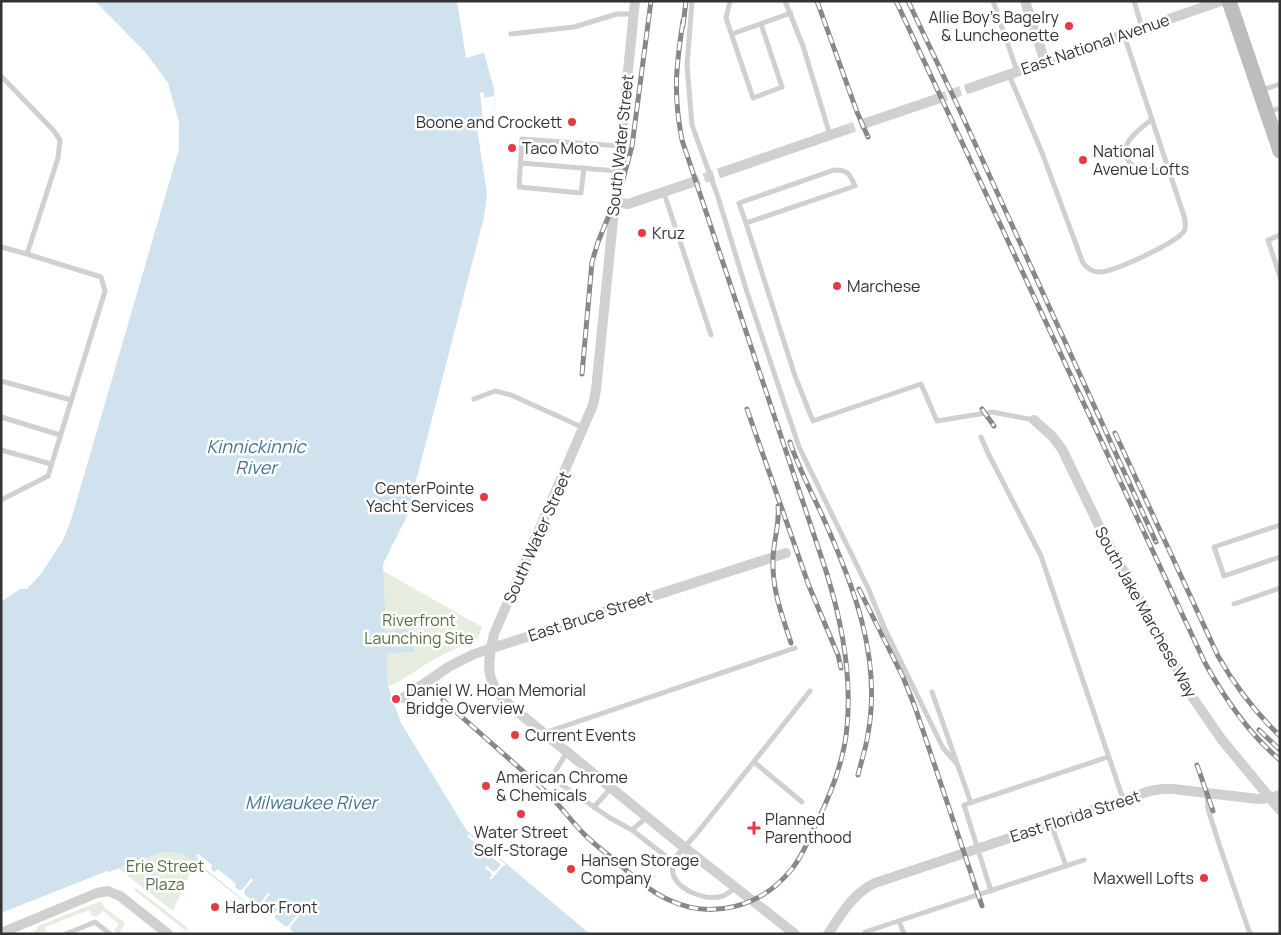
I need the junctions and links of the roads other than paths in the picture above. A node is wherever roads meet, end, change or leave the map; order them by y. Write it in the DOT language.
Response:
graph roads {
  1 [pos="635,1"];
  2 [pos="692,1"];
  3 [pos="730,1"];
  4 [pos="785,1"];
  5 [pos="993,1"];
  6 [pos="1025,1"];
  7 [pos="1134,1"];
  8 [pos="1221,1"];
  9 [pos="1229,1"];
  10 [pos="791,13"];
  11 [pos="633,14"];
  12 [pos="761,24"];
  13 [pos="1142,28"];
  14 [pos="511,34"];
  15 [pos="732,34"];
  16 [pos="1124,35"];
  17 [pos="1044,62"];
  18 [pos="1013,73"];
  19 [pos="1,76"];
  20 [pos="1280,84"];
  21 [pos="970,88"];
  22 [pos="1259,91"];
  23 [pos="938,99"];
  24 [pos="1273,111"];
  25 [pos="1152,119"];
  26 [pos="866,123"];
  27 [pos="845,130"];
  28 [pos="830,136"];
  29 [pos="620,146"];
  30 [pos="1279,147"];
  31 [pos="521,163"];
  32 [pos="584,168"];
  33 [pos="617,171"];
  34 [pos="1169,171"];
  35 [pos="723,172"];
  36 [pos="690,184"];
  37 [pos="664,192"];
  38 [pos="614,202"];
  39 [pos="746,223"];
  40 [pos="1280,235"];
  41 [pos="1,247"];
  42 [pos="27,254"];
  43 [pos="1280,277"];
  44 [pos="711,336"];
  45 [pos="1,381"];
  46 [pos="474,399"];
  47 [pos="71,400"];
  48 [pos="1,417"];
  49 [pos="1034,420"];
  50 [pos="584,428"];
  51 [pos="60,435"];
  52 [pos="981,437"];
  53 [pos="1,450"];
  54 [pos="51,464"];
  55 [pos="1,500"];
  56 [pos="1280,524"];
  57 [pos="786,553"];
  58 [pos="1280,556"];
  59 [pos="1280,588"];
  60 [pos="1234,604"];
  61 [pos="491,648"];
  62 [pos="795,648"];
  63 [pos="810,691"];
  64 [pos="932,692"];
  65 [pos="403,698"];
  66 [pos="544,733"];
  67 [pos="567,752"];
  68 [pos="1108,757"];
  69 [pos="754,762"];
  70 [pos="957,764"];
  71 [pos="612,788"];
  72 [pos="1207,794"];
  73 [pos="1275,797"];
  74 [pos="1123,800"];
  75 [pos="802,802"];
  76 [pos="971,803"];
  77 [pos="594,807"];
  78 [pos="1280,810"];
  79 [pos="647,817"];
  80 [pos="1051,824"];
  81 [pos="632,830"];
  82 [pos="685,848"];
  83 [pos="978,848"];
  84 [pos="1084,860"];
  85 [pos="672,861"];
  86 [pos="1066,866"];
  87 [pos="737,888"];
  88 [pos="991,891"];
  89 [pos="899,921"];
  90 [pos="16,930"];
  91 [pos="865,932"];
  92 [pos="1,933"];
  93 [pos="66,934"];
  94 [pos="110,934"];
  95 [pos="168,934"];
  96 [pos="795,934"];
  97 [pos="828,934"];
  98 [pos="904,934"];
  99 [pos="1250,934"];
  1 -- 11 [label="street, South Water Street"];
  2 -- 70 [label="lane"];
  3 -- 15 [label="lane"];
  4 -- 10 [label="lane"];
  5 -- 18 [label="lane"];
  6 -- 17 [label="street"];
  7 -- 13 [label="lane"];
  8 -- 13 [label="street, East National Avenue"];
  9 -- 22 [label="main road"];
  10 -- 12 [label="lane"];
  10 -- 28 [label="lane"];
  11 -- 14 [label="lane"];
  11 -- 29 [label="street, South Water Street"];
  12 -- 15 [label="lane"];
  12 -- 15 [label="lane"];
  13 -- 16 [label="street, East National Avenue"];
  16 -- 17 [label="street, East National Avenue"];
  16 -- 25 [label="lane"];
  17 -- 18 [label="street, East National Avenue"];
  18 -- 21 [label="street, East National Avenue"];
  18 -- 34 [label="lane"];
  19 -- 42 [label="lane"];
  20 -- 22 [label="lane"];
  22 -- 24 [label="main road"];
  23 -- 26 [label="street"];
  24 -- 30 [label="main road"];
  25 -- 34 [label="lane"];
  25 -- 34 [label="lane"];
  27 -- 28 [label="street"];
  28 -- 35 [label="street"];
  29 -- 31 [label="lane"];
  29 -- 33 [label="street, South Water Street"];
  31 -- 32 [label="lane"];
  31 -- 32 [label="lane"];
  32 -- 33 [label="lane"];
  33 -- 38 [label="street, South Water Street"];
  36 -- 37 [label="street"];
  37 -- 38 [label="street"];
  37 -- 44 [label="lane"];
  38 -- 50 [label="street, South Water Street"];
  39 -- 39 [label="lane"];
  39 -- 49 [label="lane"];
  40 -- 43 [label="lane"];
  41 -- 42 [label="lane"];
  42 -- 47 [label="lane"];
  45 -- 47 [label="lane"];
  46 -- 50 [label="lane"];
  47 -- 51 [label="lane"];
  48 -- 51 [label="lane"];
  49 -- 73 [label="street, South Jake Marchese Way"];
  50 -- 61 [label="street, South Water Street"];
  51 -- 54 [label="lane"];
  52 -- 68 [label="lane"];
  53 -- 54 [label="lane"];
  54 -- 55 [label="lane"];
  56 -- 58 [label="lane"];
  57 -- 61 [label="street, East Bruce Street"];
  59 -- 60 [label="lane"];
  61 -- 65 [label="street, East Bruce Street"];
  61 -- 66 [label="street, South Water Street"];
  62 -- 66 [label="lane"];
  63 -- 69 [label="lane"];
  64 -- 70 [label="lane"];
  66 -- 67 [label="street, South Water Street"];
  67 -- 71 [label="street, South Water Street"];
  67 -- 77 [label="lane"];
  68 -- 74 [label="lane"];
  68 -- 76 [label="lane"];
  69 -- 75 [label="lane"];
  69 -- 82 [label="lane"];
  70 -- 76 [label="lane"];
  71 -- 77 [label="lane"];
  71 -- 79 [label="street, South Water Street"];
  72 -- 73 [label="street, East Florida Street"];
  72 -- 74 [label="street, East Florida Street"];
  72 -- 99 [label="lane"];
  73 -- 78 [label="street, South Jake Marchese Way"];
  74 -- 80 [label="street, East Florida Street"];
  76 -- 83 [label="lane"];
  77 -- 81 [label="lane"];
  79 -- 81 [label="lane"];
  79 -- 82 [label="street, South Water Street"];
  80 -- 83 [label="street, East Florida Street"];
  80 -- 86 [label="lane"];
  81 -- 85 [label="lane"];
  82 -- 85 [label="lane"];
  82 -- 87 [label="street, South Water Street"];
  83 -- 88 [label="lane"];
  83 -- 97 [label="street, East Florida Street"];
  84 -- 86 [label="lane"];
  85 -- 87 [label="lane"];
  86 -- 88 [label="lane"];
  87 -- 96 [label="street, South Water Street"];
  88 -- 89 [label="lane"];
  89 -- 91 [label="lane"];
  89 -- 98 [label="lane"];
  90 -- 92 [label="street"];
  90 -- 95 [label="street"];
  93 -- 94 [label="lane"];
}
